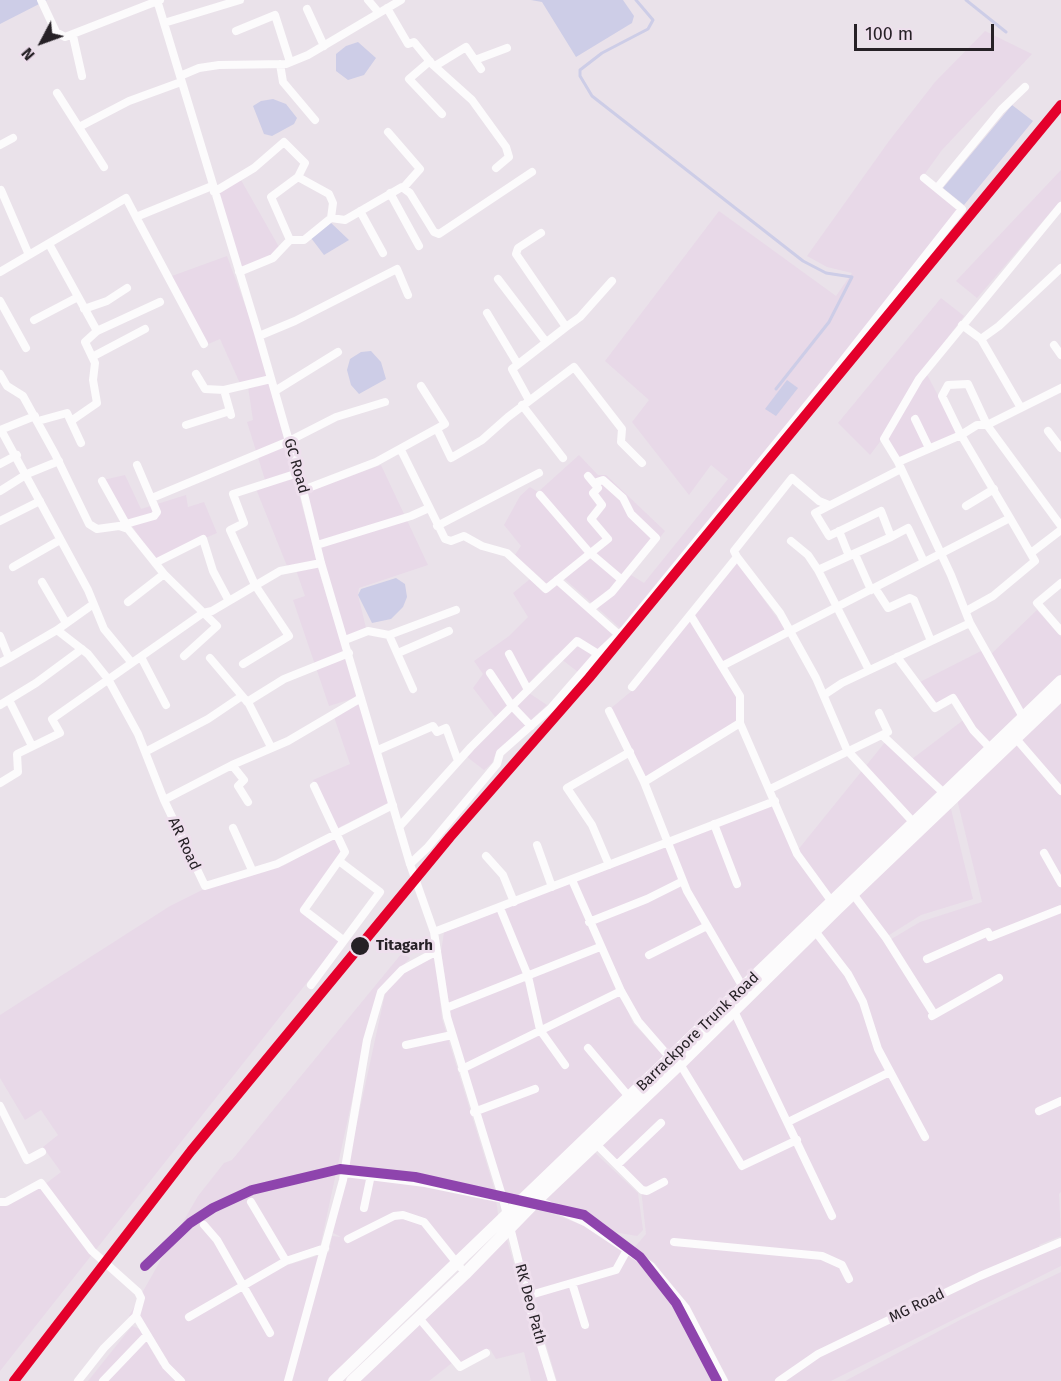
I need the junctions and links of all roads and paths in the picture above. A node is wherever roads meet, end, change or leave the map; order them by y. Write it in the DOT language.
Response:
graph roads {
  1 [pos="41,0"];
  2 [pos="158,0"];
  3 [pos="240,0"];
  4 [pos="368,0"];
  5 [pos="401,0"];
  6 [pos="307,9"];
  7 [pos="383,11"];
  8 [pos="164,23"];
  9 [pos="236,31"];
  10 [pos="73,36"];
  11 [pos="324,45"];
  12 [pos="507,48"];
  13 [pos="475,60"];
  14 [pos="290,62"];
  15 [pos="280,64"];
  16 [pos="432,64"];
  17 [pos="481,69"];
  18 [pos="82,76"];
  19 [pos="180,79"];
  20 [pos="1025,87"];
  21 [pos="57,93"];
  22 [pos="442,114"];
  23 [pos="315,120"];
  24 [pos="79,127"];
  25 [pos="388,132"];
  26 [pos="13,138"];
  27 [pos="0,145"];
  28 [pos="104,167"];
  29 [pos="496,168"];
  30 [pos="532,172"];
  31 [pos="298,177"];
  32 [pos="924,178"];
  33 [pos="404,187"];
  34 [pos="937,188"];
  35 [pos="213,189"];
  36 [pos="1,190"];
  37 [pos="390,193"];
  38 [pos="1061,206"];
  39 [pos="360,212"];
  40 [pos="1057,216"];
  41 [pos="136,217"];
  42 [pos="331,218"];
  43 [pos="541,233"];
  44 [pos="290,240"];
  45 [pos="49,244"];
  46 [pos="419,246"];
  47 [pos="382,253"];
  48 [pos="29,255"];
  49 [pos="1061,268"];
  50 [pos="0,271"];
  51 [pos="239,272"];
  52 [pos="1055,276"];
  53 [pos="498,279"];
  54 [pos="612,281"];
  55 [pos="1061,284"];
  56 [pos="127,288"];
  57 [pos="408,295"];
  58 [pos="78,297"];
  59 [pos="0,301"];
  60 [pos="160,302"];
  61 [pos="84,309"];
  62 [pos="487,313"];
  63 [pos="34,320"];
  64 [pos="962,325"];
  65 [pos="566,327"];
  66 [pos="145,329"];
  67 [pos="97,332"];
  68 [pos="259,336"];
  69 [pos="981,339"];
  70 [pos="546,342"];
  71 [pos="204,344"];
  72 [pos="1054,345"];
  73 [pos="26,348"];
  74 [pos="338,352"];
  75 [pos="1061,356"];
  76 [pos="92,357"];
  77 [pos="517,363"];
  78 [pos="0,374"];
  79 [pos="196,374"];
  80 [pos="271,379"];
  81 [pos="421,386"];
  82 [pos="1061,388"];
  83 [pos="224,390"];
  84 [pos="275,391"];
  85 [pos="386,402"];
  86 [pos="526,403"];
  87 [pos="1021,408"];
  88 [pos="36,419"];
  89 [pos="915,419"];
  90 [pos="71,421"];
  91 [pos="186,425"];
  92 [pos="987,425"];
  93 [pos="437,429"];
  94 [pos="1,430"];
  95 [pos="1048,431"];
  96 [pos="961,435"];
  97 [pos="289,441"];
  98 [pos="81,443"];
  99 [pos="929,448"];
  100 [pos="1061,448"];
  101 [pos="401,450"];
  102 [pos="16,455"];
  103 [pos="563,458"];
  104 [pos="59,461"];
  105 [pos="642,463"];
  106 [pos="0,464"];
  107 [pos="137,465"];
  108 [pos="900,466"];
  109 [pos="298,473"];
  110 [pos="539,473"];
  111 [pos="27,474"];
  112 [pos="102,481"];
  113 [pos="994,489"];
  114 [pos="303,490"];
  115 [pos="0,491"];
  116 [pos="540,495"];
  117 [pos="152,498"];
  118 [pos="40,501"];
  119 [pos="829,505"];
  120 [pos="966,506"];
  121 [pos="429,508"];
  122 [pos="1010,518"];
  123 [pos="0,521"];
  124 [pos="122,525"];
  125 [pos="437,525"];
  126 [pos="1061,528"];
  127 [pos="839,531"];
  128 [pos="891,537"];
  129 [pos="60,540"];
  130 [pos="791,541"];
  131 [pos="316,545"];
  132 [pos="589,552"];
  133 [pos="1031,553"];
  134 [pos="940,554"];
  135 [pos="852,555"];
  136 [pos="737,557"];
  137 [pos="924,562"];
  138 [pos="155,563"];
  139 [pos="321,563"];
  140 [pos="13,567"];
  141 [pos="818,570"];
  142 [pos="164,574"];
  143 [pos="557,580"];
  144 [pos="622,580"];
  145 [pos="42,582"];
  146 [pos="1061,583"];
  147 [pos="255,585"];
  148 [pos="873,589"];
  149 [pos="229,601"];
  150 [pos="128,602"];
  151 [pos="92,605"];
  152 [pos="591,608"];
  153 [pos="836,608"];
  154 [pos="456,610"];
  155 [pos="966,611"];
  156 [pos="202,614"];
  157 [pos="691,616"];
  158 [pos="66,623"];
  159 [pos="970,623"];
  160 [pos="57,630"];
  161 [pos="449,631"];
  162 [pos="790,631"];
  163 [pos="1061,631"];
  164 [pos="618,634"];
  165 [pos="389,635"];
  166 [pos="0,636"];
  167 [pos="345,640"];
  168 [pos="931,641"];
  169 [pos="82,648"];
  170 [pos="349,653"];
  171 [pos="398,653"];
  172 [pos="509,654"];
  173 [pos="598,654"];
  174 [pos="184,656"];
  175 [pos="141,657"];
  176 [pos="897,657"];
  177 [pos="9,658"];
  178 [pos="210,658"];
  179 [pos="0,663"];
  180 [pos="132,663"];
  181 [pos="243,664"];
  182 [pos="722,666"];
  183 [pos="870,670"];
  184 [pos="490,673"];
  185 [pos="108,679"];
  186 [pos="1061,681"];
  187 [pos="632,687"];
  188 [pos="413,689"];
  189 [pos="528,690"];
  190 [pos="824,695"];
  191 [pos="1061,695"];
  192 [pos="361,698"];
  193 [pos="245,699"];
  194 [pos="9,700"];
  195 [pos="0,705"];
  196 [pos="166,705"];
  197 [pos="512,706"];
  198 [pos="609,711"];
  199 [pos="879,713"];
  200 [pos="1023,717"];
  201 [pos="740,723"];
  202 [pos="531,726"];
  203 [pos="1012,734"];
  204 [pos="882,735"];
  205 [pos="32,746"];
  206 [pos="271,747"];
  207 [pos="991,749"];
  208 [pos="378,750"];
  209 [pos="847,750"];
  210 [pos="144,752"];
  211 [pos="630,752"];
  212 [pos="458,761"];
  213 [pos="232,765"];
  214 [pos="644,782"];
  215 [pos="0,783"];
  216 [pos="314,786"];
  217 [pos="770,789"];
  218 [pos="1061,791"];
  219 [pos="948,797"];
  220 [pos="164,800"];
  221 [pos="775,801"];
  222 [pos="248,802"];
  223 [pos="393,805"];
  224 [pos="714,824"];
  225 [pos="914,824"];
  226 [pos="399,827"];
  227 [pos="233,828"];
  228 [pos="337,833"];
  229 [pos="668,843"];
  230 [pos="537,845"];
  231 [pos="1044,853"];
  232 [pos="486,856"];
  233 [pos="339,861"];
  234 [pos="410,864"];
  235 [pos="609,865"];
  236 [pos="252,870"];
  237 [pos="572,880"];
  238 [pos="684,881"];
  239 [pos="1061,882"];
  240 [pos="737,884"];
  241 [pos="552,887"];
  242 [pos="852,894"];
  243 [pos="514,902"];
  244 [pos="832,902"];
  245 [pos="500,908"];
  246 [pos="1061,909"];
  247 [pos="589,922"];
  248 [pos="707,926"];
  249 [pos="814,931"];
  250 [pos="434,932"];
  251 [pos="343,940"];
  252 [pos="600,947"];
  253 [pos="437,951"];
  254 [pos="649,955"];
  255 [pos="927,959"];
  256 [pos="528,976"];
  257 [pos="999,978"];
  258 [pos="311,985"];
  259 [pos="744,989"];
  260 [pos="621,991"];
  261 [pos="446,1008"];
  262 [pos="734,1011"];
  263 [pos="540,1030"];
  264 [pos="452,1035"];
  265 [pos="406,1045"];
  266 [pos="588,1048"];
  267 [pos="675,1062"];
  268 [pos="565,1065"];
  269 [pos="462,1069"];
  270 [pos="890,1072"];
  271 [pos="535,1089"];
  272 [pos="630,1098"];
  273 [pos="1061,1101"];
  274 [pos="0,1106"];
  275 [pos="1039,1111"];
  276 [pos="474,1112"];
  277 [pos="3,1118"];
  278 [pos="788,1122"];
  279 [pos="661,1123"];
  280 [pos="925,1137"];
  281 [pos="797,1140"];
  282 [pos="596,1144"];
  283 [pos="42,1152"];
  284 [pos="616,1164"];
  285 [pos="345,1173"];
  286 [pos="371,1175"];
  287 [pos="664,1182"];
  288 [pos="503,1198"];
  289 [pos="537,1200"];
  290 [pos="0,1202"];
  291 [pos="251,1202"];
  292 [pos="364,1208"];
  293 [pos="507,1213"];
  294 [pos="832,1216"];
  295 [pos="204,1225"];
  296 [pos="510,1226"];
  297 [pos="348,1239"];
  298 [pos="674,1242"];
  299 [pos="1061,1242"];
  300 [pos="325,1248"];
  301 [pos="627,1250"];
  302 [pos="286,1261"];
  303 [pos="457,1263"];
  304 [pos="465,1274"];
  305 [pos="849,1278"];
  306 [pos="572,1283"];
  307 [pos="245,1287"];
  308 [pos="527,1296"];
  309 [pos="136,1316"];
  310 [pos="189,1317"];
  311 [pos="419,1318"];
  312 [pos="585,1325"];
  313 [pos="270,1333"];
  314 [pos="147,1335"];
  315 [pos="486,1353"];
  316 [pos="78,1381"];
  317 [pos="103,1381"];
  318 [pos="181,1381"];
  319 [pos="288,1381"];
  320 [pos="334,1381"];
  321 [pos="352,1381"];
  322 [pos="552,1381"];
  323 [pos="724,1381"];
  324 [pos="779,1381"];
  1 -- 10 [label="street"];
  2 -- 8 [label="street, GC Road"];
  2 -- 10 [label="street"];
  3 -- 8 [label="street"];
  4 -- 7 [label="street"];
  5 -- 7 [label="street"];
  6 -- 11 [label="street"];
  7 -- 11 [label="street"];
  7 -- 16 [label="street"];
  8 -- 19 [label="street, GC Road"];
  9 -- 14 [label="street"];
  10 -- 18 [label="street"];
  11 -- 14 [label="street"];
  12 -- 13 [label="street"];
  13 -- 16 [label="street"];
  13 -- 17 [label="street"];
  14 -- 15 [label="street"];
  15 -- 19 [label="street"];
  15 -- 23 [label="street"];
  16 -- 22 [label="street"];
  16 -- 29 [label="street"];
  19 -- 24 [label="street"];
  19 -- 35 [label="street, GC Road"];
  20 -- 34 [label="street"];
  21 -- 24 [label="street"];
  24 -- 28 [label="street"];
  25 -- 33 [label="street"];
  26 -- 27 [label="street"];
  30 -- 33 [label="street"];
  31 -- 35 [label="street"];
  31 -- 42 [label="street"];
  31 -- 44 [label="street"];
  32 -- 34 [label="street"];
  33 -- 37 [label="street"];
  34 -- 164 [label="street"];
  35 -- 41 [label="street"];
  35 -- 51 [label="street, GC Road"];
  36 -- 48 [label="street"];
  37 -- 39 [label="street"];
  37 -- 46 [label="street"];
  38 -- 40 [label="street"];
  39 -- 42 [label="street"];
  39 -- 47 [label="street"];
  40 -- 64 [label="street"];
  41 -- 45 [label="street"];
  41 -- 71 [label="street"];
  42 -- 44 [label="street"];
  43 -- 65 [label="street"];
  44 -- 51 [label="street"];
  45 -- 48 [label="street"];
  45 -- 58 [label="street"];
  48 -- 50 [label="street"];
  49 -- 52 [label="street"];
  51 -- 68 [label="street, GC Road"];
  52 -- 55 [label="street"];
  52 -- 69 [label="street"];
  53 -- 70 [label="street"];
  54 -- 65 [label="street"];
  56 -- 61 [label="street"];
  57 -- 68 [label="street"];
  58 -- 61 [label="street"];
  58 -- 63 [label="street"];
  59 -- 73 [label="street"];
  60 -- 67 [label="street"];
  61 -- 67 [label="street"];
  62 -- 77 [label="street"];
  64 -- 69 [label="street"];
  64 -- 108 [label="street"];
  65 -- 70 [label="street"];
  66 -- 76 [label="street"];
  67 -- 76 [label="street"];
  68 -- 80 [label="street, GC Road"];
  69 -- 87 [label="street"];
  70 -- 77 [label="street"];
  72 -- 75 [label="street"];
  74 -- 84 [label="street"];
  76 -- 90 [label="street"];
  77 -- 86 [label="street"];
  78 -- 88 [label="street"];
  79 -- 83 [label="street"];
  80 -- 83 [label="street"];
  80 -- 84 [label="street, GC Road"];
  81 -- 93 [label="street"];
  82 -- 87 [label="street"];
  83 -- 91 [label="street"];
  84 -- 97 [label="street, GC Road"];
  85 -- 97 [label="street"];
  86 -- 93 [label="street"];
  86 -- 103 [label="street"];
  86 -- 105 [label="street"];
  87 -- 92 [label="street"];
  88 -- 90 [label="street"];
  88 -- 94 [label="street"];
  88 -- 104 [label="street"];
  89 -- 99 [label="street"];
  90 -- 98 [label="street"];
  92 -- 96 [label="street"];
  92 -- 96 [label="street"];
  92 -- 126 [label="street"];
  93 -- 101 [label="street"];
  94 -- 102 [label="street"];
  95 -- 100 [label="street"];
  96 -- 99 [label="street"];
  96 -- 113 [label="street"];
  97 -- 109 [label="street, GC Road"];
  97 -- 117 [label="street"];
  99 -- 108 [label="street"];
  101 -- 114 [label="street"];
  101 -- 121 [label="street"];
  102 -- 106 [label="street"];
  102 -- 111 [label="street"];
  104 -- 111 [label="street"];
  104 -- 124 [label="street"];
  107 -- 117 [label="street"];
  108 -- 119 [label="street"];
  108 -- 134 [label="street"];
  109 -- 114 [label="street, GC Road"];
  109 -- 147 [label="street"];
  110 -- 125 [label="street"];
  111 -- 115 [label="street"];
  111 -- 118 [label="street"];
  112 -- 124 [label="street"];
  113 -- 120 [label="street"];
  113 -- 122 [label="street"];
  114 -- 131 [label="street, GC Road"];
  116 -- 132 [label="street"];
  117 -- 124 [label="street"];
  118 -- 123 [label="street"];
  118 -- 129 [label="street"];
  119 -- 127 [label="street"];
  119 -- 136 [label="street"];
  121 -- 125 [label="street"];
  121 -- 131 [label="street"];
  122 -- 133 [label="street"];
  122 -- 134 [label="street"];
  124 -- 138 [label="street"];
  125 -- 143 [label="street"];
  126 -- 133 [label="street"];
  127 -- 128 [label="street"];
  127 -- 135 [label="street"];
  128 -- 135 [label="street"];
  128 -- 137 [label="street"];
  129 -- 140 [label="street"];
  129 -- 151 [label="street"];
  130 -- 141 [label="street"];
  131 -- 139 [label="street, GC Road"];
  132 -- 143 [label="street"];
  132 -- 144 [label="street"];
  132 -- 144 [label="street"];
  133 -- 155 [label="street"];
  134 -- 137 [label="street"];
  134 -- 155 [label="street"];
  135 -- 141 [label="street"];
  135 -- 148 [label="street"];
  136 -- 157 [label="street"];
  136 -- 162 [label="street"];
  137 -- 148 [label="street"];
  138 -- 142 [label="street"];
  138 -- 149 [label="street"];
  139 -- 147 [label="street"];
  139 -- 167 [label="street, GC Road"];
  141 -- 153 [label="street"];
  142 -- 150 [label="street"];
  142 -- 156 [label="street"];
  143 -- 152 [label="street"];
  144 -- 152 [label="street"];
  145 -- 158 [label="street"];
  146 -- 163 [label="street"];
  147 -- 149 [label="street"];
  147 -- 181 [label="street"];
  148 -- 153 [label="street"];
  148 -- 168 [label="street"];
  149 -- 156 [label="street"];
  151 -- 158 [label="street"];
  151 -- 180 [label="street"];
  152 -- 164 [label="street"];
  153 -- 162 [label="street"];
  153 -- 183 [label="street"];
  154 -- 165 [label="street"];
  155 -- 159 [label="street"];
  156 -- 174 [label="street"];
  156 -- 175 [label="street"];
  157 -- 182 [label="street"];
  157 -- 187 [label="street"];
  158 -- 160 [label="street"];
  159 -- 168 [label="street"];
  159 -- 200 [label="street"];
  160 -- 169 [label="street, AR Road"];
  160 -- 177 [label="street"];
  161 -- 171 [label="street"];
  162 -- 182 [label="street"];
  162 -- 190 [label="street"];
  164 -- 173 [label="street"];
  165 -- 167 [label="street"];
  165 -- 171 [label="street"];
  166 -- 177 [label="street"];
  167 -- 170 [label="street, GC Road"];
  168 -- 176 [label="street"];
  169 -- 185 [label="street, AR Road"];
  169 -- 194 [label="street"];
  170 -- 192 [label="street, GC Road"];
  170 -- 193 [label="street"];
  171 -- 188 [label="street"];
  172 -- 189 [label="street"];
  173 -- 189 [label="street"];
  173 -- 202 [label="street"];
  175 -- 180 [label="street"];
  175 -- 196 [label="street"];
  176 -- 183 [label="street"];
  176 -- 207 [label="street"];
  177 -- 179 [label="street"];
  178 -- 193 [label="street"];
  180 -- 185 [label="street"];
  182 -- 201 [label="street"];
  183 -- 190 [label="street"];
  184 -- 197 [label="street"];
  185 -- 205 [label="street"];
  185 -- 210 [label="street, AR Road"];
  186 -- 200 [label="main road, Barrackpore Trunk Road"];
  189 -- 197 [label="street"];
  190 -- 209 [label="street"];
  191 -- 203 [label="main road, Barrackpore Trunk Road"];
  192 -- 206 [label="street"];
  192 -- 208 [label="street, GC Road"];
  193 -- 206 [label="street"];
  193 -- 210 [label="street"];
  194 -- 195 [label="street"];
  194 -- 205 [label="street"];
  197 -- 202 [label="street"];
  197 -- 212 [label="street"];
  198 -- 211 [label="street"];
  199 -- 204 [label="street"];
  200 -- 203 [label="main road, Barrackpore Trunk Road"];
  201 -- 214 [label="street"];
  201 -- 217 [label="street"];
  202 -- 234 [label="street"];
  203 -- 207 [label="main road, Barrackpore Trunk Road"];
  203 -- 218 [label="street"];
  203 -- 219 [label="main road, Barrackpore Trunk Road"];
  204 -- 209 [label="street"];
  204 -- 219 [label="street"];
  205 -- 215 [label="street"];
  206 -- 213 [label="street"];
  207 -- 219 [label="main road, Barrackpore Trunk Road"];
  208 -- 212 [label="street"];
  208 -- 223 [label="street, GC Road"];
  209 -- 217 [label="street"];
  209 -- 225 [label="street"];
  210 -- 220 [label="street, AR Road"];
  211 -- 214 [label="street"];
  211 -- 235 [label="street"];
  212 -- 226 [label="street"];
  213 -- 220 [label="street"];
  213 -- 222 [label="street"];
  214 -- 229 [label="street"];
  216 -- 228 [label="street"];
  217 -- 221 [label="street"];
  219 -- 225 [label="main road, Barrackpore Trunk Road"];
  219 -- 242 [label="main road, Barrackpore Trunk Road"];
  220 -- 236 [label="street, AR Road"];
  221 -- 224 [label="street"];
  221 -- 244 [label="street"];
  223 -- 226 [label="street, GC Road"];
  223 -- 228 [label="street, AR Road"];
  224 -- 229 [label="street"];
  224 -- 240 [label="street"];
  225 -- 244 [label="main road, Barrackpore Trunk Road"];
  226 -- 234 [label="street, GC Road"];
  227 -- 236 [label="street"];
  228 -- 233 [label="street"];
  228 -- 236 [label="street, AR Road"];
  229 -- 235 [label="street"];
  229 -- 238 [label="street"];
  230 -- 241 [label="street"];
  231 -- 239 [label="street"];
  232 -- 243 [label="street"];
  233 -- 251 [label="street"];
  233 -- 251 [label="street"];
  234 -- 250 [label="street, GC Road"];
  235 -- 237 [label="street"];
  237 -- 241 [label="street"];
  237 -- 247 [label="street"];
  238 -- 247 [label="street"];
  238 -- 248 [label="street"];
  241 -- 243 [label="street"];
  242 -- 249 [label="main road, Barrackpore Trunk Road"];
  242 -- 257 [label="street"];
  243 -- 245 [label="street"];
  244 -- 259 [label="main road, Barrackpore Trunk Road"];
  245 -- 250 [label="street"];
  245 -- 256 [label="street"];
  246 -- 255 [label="street"];
  247 -- 252 [label="street"];
  248 -- 254 [label="street"];
  248 -- 259 [label="street"];
  249 -- 262 [label="main road, Barrackpore Trunk Road"];
  249 -- 270 [label="street"];
  250 -- 253 [label="street, GC Road"];
  251 -- 258 [label="street"];
  252 -- 256 [label="street"];
  252 -- 260 [label="street"];
  253 -- 261 [label="street, GC Road"];
  253 -- 285 [label="street"];
  256 -- 261 [label="street"];
  256 -- 263 [label="street"];
  259 -- 267 [label="main road, Barrackpore Trunk Road"];
  260 -- 263 [label="street"];
  260 -- 267 [label="street"];
  261 -- 264 [label="street, GC Road"];
  262 -- 267 [label="main road, Barrackpore Trunk Road"];
  262 -- 278 [label="street"];
  263 -- 268 [label="street"];
  263 -- 269 [label="street"];
  264 -- 265 [label="street"];
  264 -- 269 [label="street, GC Road"];
  266 -- 272 [label="street"];
  267 -- 272 [label="main road, Barrackpore Trunk Road"];
  267 -- 281 [label="street"];
  267 -- 282 [label="main road, Barrackpore Trunk Road"];
  269 -- 276 [label="street, RK Deo Path"];
  270 -- 278 [label="street"];
  270 -- 280 [label="street"];
  271 -- 276 [label="street"];
  272 -- 293 [label="main road, Barrackpore Trunk Road"];
  273 -- 275 [label="street"];
  274 -- 277 [label="street"];
  276 -- 288 [label="street, RK Deo Path"];
  277 -- 283 [label="street"];
  278 -- 281 [label="street"];
  279 -- 284 [label="street"];
  281 -- 294 [label="street"];
  282 -- 284 [label="street"];
  282 -- 289 [label="main road, Barrackpore Trunk Road"];
  284 -- 287 [label="street"];
  285 -- 286 [label="street"];
  285 -- 300 [label="street"];
  286 -- 288 [label="street"];
  286 -- 292 [label="street"];
  288 -- 293 [label="street, RK Deo Path"];
  289 -- 296 [label="main road, Barrackpore Trunk Road"];
  289 -- 301 [label="street"];
  290 -- 309 [label="street"];
  291 -- 302 [label="street"];
  293 -- 296 [label="street, RK Deo Path"];
  293 -- 303 [label="main road, Barrackpore Trunk Road"];
  295 -- 307 [label="street"];
  296 -- 304 [label="main road, Barrackpore Trunk Road"];
  296 -- 308 [label="street, RK Deo Path"];
  297 -- 303 [label="street"];
  298 -- 305 [label="street"];
  299 -- 324 [label="street, MG Road"];
  300 -- 302 [label="street"];
  300 -- 319 [label="street"];
  301 -- 306 [label="street"];
  301 -- 323 [label="street"];
  302 -- 307 [label="street"];
  303 -- 304 [label="street"];
  303 -- 320 [label="main road, Barrackpore Trunk Road"];
  304 -- 311 [label="main road, Barrackpore Trunk Road"];
  306 -- 308 [label="street"];
  306 -- 312 [label="street"];
  307 -- 310 [label="street"];
  307 -- 313 [label="street"];
  308 -- 322 [label="street, RK Deo Path"];
  309 -- 314 [label="street"];
  309 -- 316 [label="street"];
  311 -- 315 [label="street"];
  311 -- 321 [label="main road, Barrackpore Trunk Road"];
  314 -- 317 [label="street"];
  314 -- 318 [label="street"];
}
